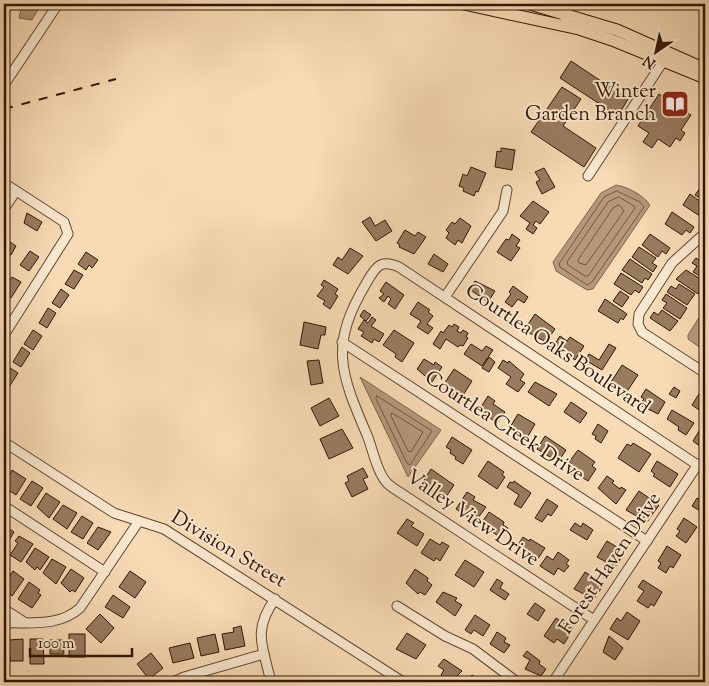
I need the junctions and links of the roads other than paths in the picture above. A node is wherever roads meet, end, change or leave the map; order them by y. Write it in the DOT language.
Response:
graph roads {
  1 [pos="58,4"];
  2 [pos="464,4"];
  3 [pos="530,4"];
  4 [pos="568,8"];
  5 [pos="563,25"];
  6 [pos="667,56"];
  7 [pos="705,69"];
  8 [pos="705,78"];
  9 [pos="4,85"];
  10 [pos="588,176"];
  11 [pos="4,182"];
  12 [pos="507,190"];
  13 [pos="16,191"];
  14 [pos="4,209"];
  15 [pos="705,233"];
  16 [pos="389,262"];
  17 [pos="445,297"];
  18 [pos="4,335"];
  19 [pos="342,342"];
  20 [pos="705,374"];
  21 [pos="4,442"];
  22 [pos="702,467"];
  23 [pos="4,506"];
  24 [pos="139,521"];
  25 [pos="647,541"];
  26 [pos="105,572"];
  27 [pos="275,599"];
  28 [pos="397,606"];
  29 [pos="4,608"];
  30 [pos="594,620"];
  31 [pos="24,622"];
  32 [pos="4,623"];
  33 [pos="264,654"];
  34 [pos="174,682"];
  35 [pos="271,682"];
  36 [pos="403,682"];
  37 [pos="517,682"];
  38 [pos="552,682"];
  1 -- 9 [label="street"];
  2 -- 5 [label="main road"];
  3 -- 4 [label="main road"];
  4 -- 5 [label="street"];
  4 -- 6 [label="main road"];
  5 -- 6 [label="main road"];
  6 -- 7 [label="main road"];
  6 -- 8 [label="main road"];
  6 -- 10 [label="street"];
  11 -- 13 [label="street"];
  12 -- 17 [label="street"];
  13 -- 14 [label="street"];
  13 -- 18 [label="street"];
  15 -- 20 [label="street"];
  16 -- 17 [label="street, Courtlea Oaks Boulevard"];
  16 -- 19 [label="street, Valley View Drive"];
  17 -- 22 [label="street, Courtlea Oaks Boulevard"];
  19 -- 25 [label="street, Courtlea Creek Drive"];
  19 -- 30 [label="street, Valley View Drive"];
  21 -- 24 [label="street, Division Street"];
  22 -- 25 [label="street, Forest Haven Drive"];
  23 -- 26 [label="street"];
  24 -- 26 [label="street"];
  24 -- 27 [label="street, Division Street"];
  25 -- 30 [label="street, Forest Haven Drive"];
  26 -- 31 [label="street"];
  27 -- 33 [label="street"];
  27 -- 36 [label="street, Division Street"];
  28 -- 37 [label="street"];
  29 -- 31 [label="street"];
  30 -- 38 [label="street, Forest Haven Drive"];
  31 -- 32 [label="street"];
  33 -- 34 [label="street"];
  33 -- 35 [label="street"];
}
